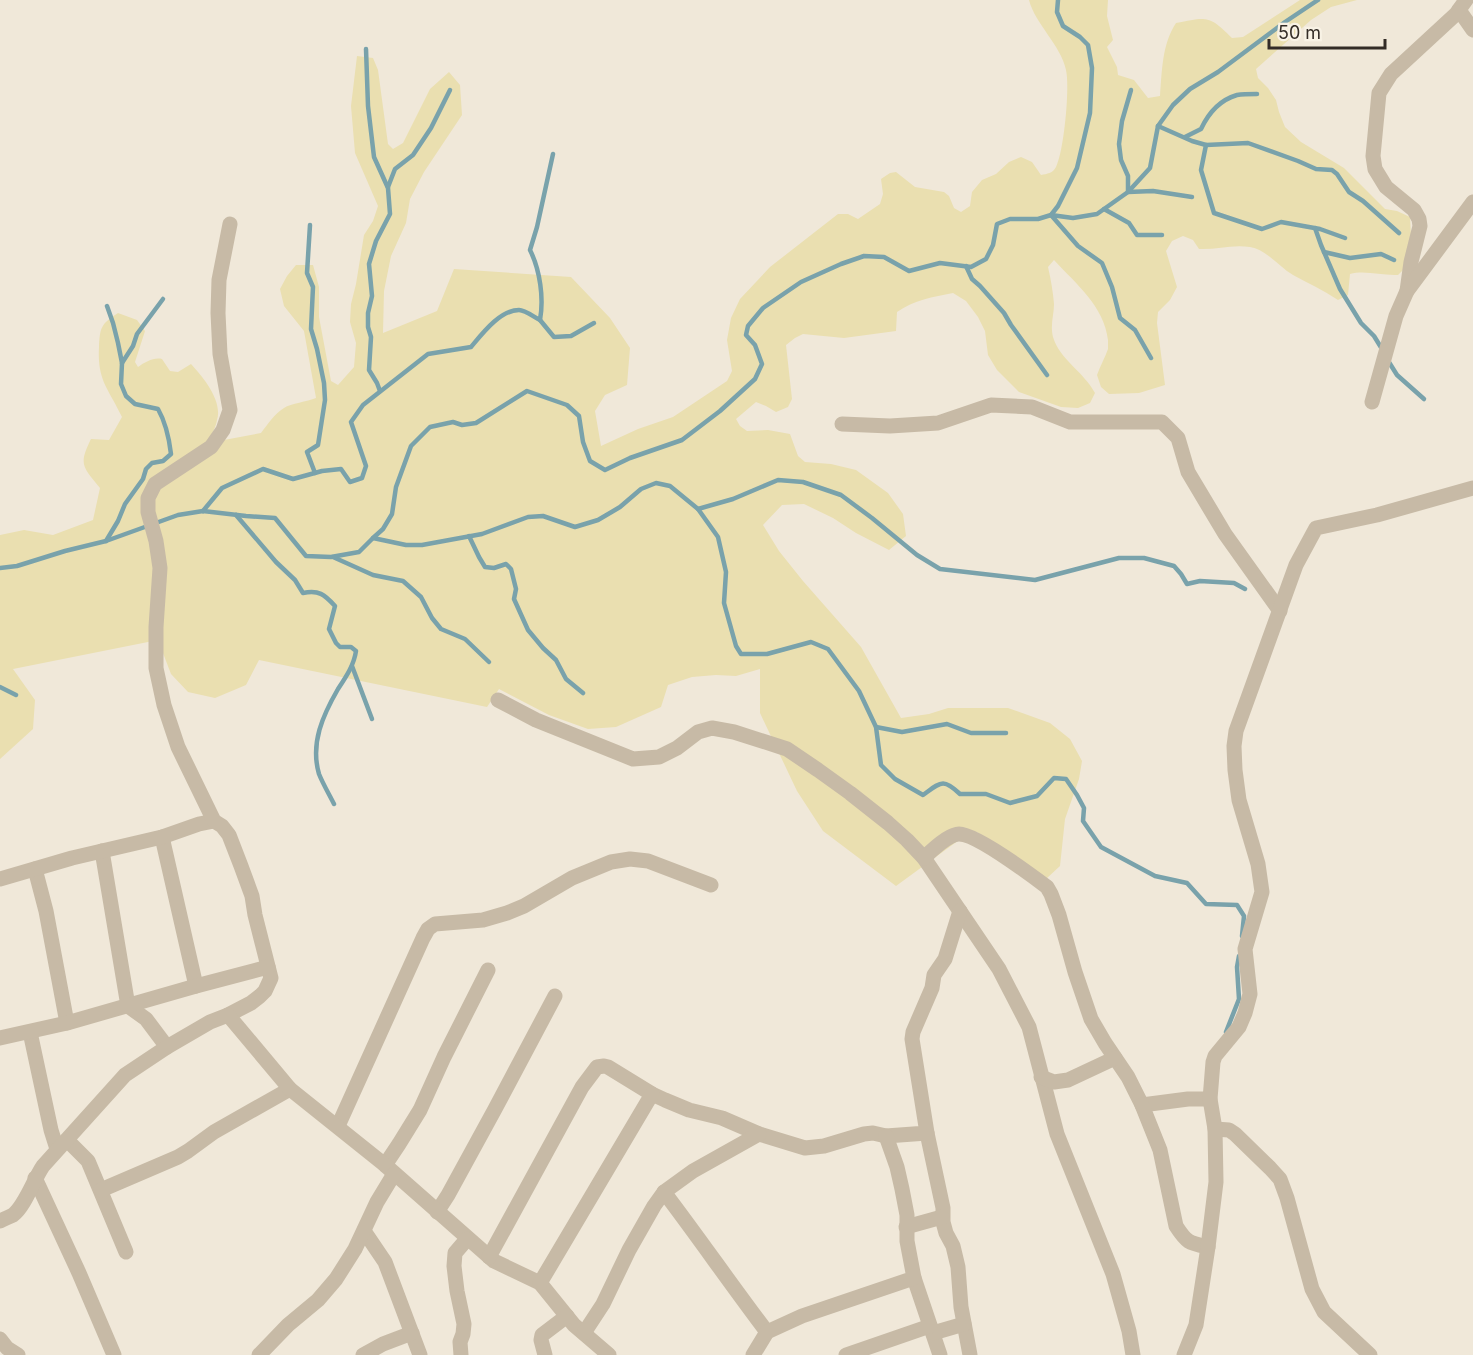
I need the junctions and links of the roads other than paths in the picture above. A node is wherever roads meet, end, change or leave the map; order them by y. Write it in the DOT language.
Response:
graph roads {
  1 [pos="1459,4"];
  2 [pos="1473,30"];
  3 [pos="1470,210"];
  4 [pos="230,224"];
  5 [pos="1407,291"];
  6 [pos="1372,402"];
  7 [pos="842,424"];
  8 [pos="1473,488"];
  9 [pos="1280,611"];
  10 [pos="498,700"];
  11 [pos="214,821"];
  12 [pos="162,837"];
  13 [pos="102,851"];
  14 [pos="924,858"];
  15 [pos="35,869"];
  16 [pos="0,879"];
  17 [pos="711,885"];
  18 [pos="960,911"];
  19 [pos="268,967"];
  20 [pos="488,970"];
  21 [pos="196,986"];
  22 [pos="555,996"];
  23 [pos="128,1006"];
  24 [pos="228,1016"];
  25 [pos="67,1023"];
  26 [pos="30,1032"];
  27 [pos="0,1038"];
  28 [pos="167,1047"];
  29 [pos="1115,1058"];
  30 [pos="1041,1077"];
  31 [pos="290,1089"];
  32 [pos="652,1094"];
  33 [pos="1210,1099"];
  34 [pos="1142,1105"];
  35 [pos="338,1126"];
  36 [pos="1215,1129"];
  37 [pos="927,1133"];
  38 [pos="759,1134"];
  39 [pos="886,1136"];
  40 [pos="62,1144"];
  41 [pos="389,1169"];
  42 [pos="35,1178"];
  43 [pos="101,1190"];
  44 [pos="664,1192"];
  45 [pos="437,1212"];
  46 [pos="942,1217"];
  47 [pos="0,1221"];
  48 [pos="906,1227"];
  49 [pos="364,1230"];
  50 [pos="467,1239"];
  51 [pos="1208,1247"];
  52 [pos="126,1252"];
  53 [pos="489,1257"];
  54 [pos="914,1278"];
  55 [pos="540,1283"];
  56 [pos="567,1316"];
  57 [pos="964,1324"];
  58 [pos="931,1329"];
  59 [pos="767,1332"];
  60 [pos="412,1333"];
  61 [pos="584,1333"];
  62 [pos="0,1339"];
  63 [pos="18,1355"];
  64 [pos="114,1355"];
  65 [pos="259,1355"];
  66 [pos="363,1355"];
  67 [pos="420,1355"];
  68 [pos="460,1355"];
  69 [pos="545,1355"];
  70 [pos="609,1355"];
  71 [pos="753,1355"];
  72 [pos="846,1355"];
  73 [pos="940,1355"];
  74 [pos="970,1355"];
  75 [pos="1133,1355"];
  76 [pos="1184,1355"];
  77 [pos="1370,1355"];
  1 -- 2 [label="street"];
  1 -- 5 [label="street"];
  3 -- 5 [label="street"];
  4 -- 11 [label="street"];
  5 -- 6 [label="street"];
  7 -- 9 [label="street"];
  8 -- 9 [label="street"];
  9 -- 33 [label="street"];
  10 -- 14 [label="street"];
  11 -- 12 [label="street"];
  11 -- 19 [label="street"];
  12 -- 13 [label="street"];
  12 -- 21 [label="street"];
  13 -- 15 [label="street"];
  13 -- 23 [label="street"];
  14 -- 18 [label="street"];
  14 -- 29 [label="street"];
  15 -- 16 [label="street"];
  15 -- 25 [label="street"];
  17 -- 35 [label="street"];
  18 -- 30 [label="street"];
  18 -- 37 [label="street"];
  19 -- 21 [label="street"];
  19 -- 24 [label="street"];
  20 -- 41 [label="street"];
  21 -- 23 [label="street"];
  22 -- 45 [label="street"];
  23 -- 25 [label="street"];
  23 -- 28 [label="street"];
  24 -- 28 [label="street"];
  24 -- 31 [label="street"];
  25 -- 26 [label="street"];
  26 -- 27 [label="street"];
  26 -- 40 [label="street"];
  28 -- 40 [label="street"];
  29 -- 30 [label="street"];
  29 -- 34 [label="street"];
  30 -- 75 [label="street"];
  31 -- 35 [label="street"];
  31 -- 43 [label="street"];
  32 -- 38 [label="street"];
  32 -- 53 [label="street"];
  32 -- 55 [label="street"];
  33 -- 34 [label="street"];
  33 -- 36 [label="street"];
  34 -- 51 [label="street"];
  35 -- 41 [label="street"];
  36 -- 51 [label="street"];
  36 -- 77 [label="street"];
  37 -- 39 [label="street"];
  37 -- 46 [label="street"];
  38 -- 39 [label="street"];
  38 -- 44 [label="street"];
  39 -- 48 [label="street"];
  40 -- 42 [label="street"];
  40 -- 43 [label="street"];
  41 -- 45 [label="street"];
  41 -- 49 [label="street"];
  42 -- 47 [label="street"];
  42 -- 64 [label="street"];
  43 -- 52 [label="street"];
  44 -- 59 [label="street"];
  44 -- 61 [label="street"];
  45 -- 50 [label="street"];
  46 -- 48 [label="street"];
  46 -- 57 [label="street"];
  48 -- 54 [label="street"];
  49 -- 60 [label="street"];
  49 -- 65 [label="street"];
  50 -- 53 [label="street"];
  50 -- 68 [label="street"];
  51 -- 76 [label="street"];
  53 -- 55 [label="street"];
  54 -- 58 [label="street"];
  54 -- 59 [label="street"];
  55 -- 56 [label="street"];
  56 -- 61 [label="street"];
  56 -- 69 [label="street"];
  57 -- 58 [label="street"];
  57 -- 74 [label="street"];
  58 -- 72 [label="street"];
  58 -- 73 [label="street"];
  59 -- 71 [label="street"];
  60 -- 66 [label="street"];
  60 -- 67 [label="street"];
  61 -- 70 [label="street"];
  62 -- 63 [label="street"];
}
